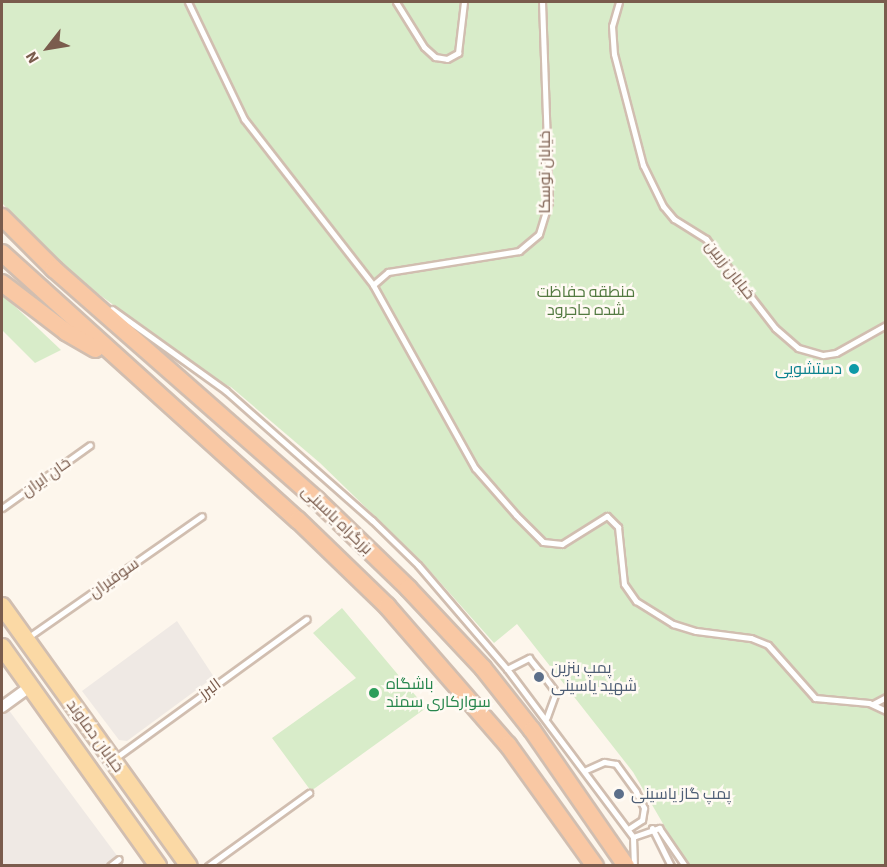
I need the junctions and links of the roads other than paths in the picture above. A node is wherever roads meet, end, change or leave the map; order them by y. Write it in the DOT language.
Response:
graph roads {
  1 [pos="188,2"];
  2 [pos="396,2"];
  3 [pos="464,2"];
  4 [pos="542,2"];
  5 [pos="619,2"];
  6 [pos="2,218"];
  7 [pos="2,253"];
  8 [pos="54,269"];
  9 [pos="2,282"];
  10 [pos="374,285"];
  11 [pos="885,325"];
  12 [pos="122,362"];
  13 [pos="90,445"];
  14 [pos="2,508"];
  15 [pos="202,516"];
  16 [pos="2,606"];
  17 [pos="307,619"];
  18 [pos="26,639"];
  19 [pos="2,647"];
  20 [pos="507,669"];
  21 [pos="30,687"];
  22 [pos="885,697"];
  23 [pos="873,704"];
  24 [pos="2,707"];
  25 [pos="885,711"];
  26 [pos="547,717"];
  27 [pos="112,760"];
  28 [pos="586,770"];
  29 [pos="309,793"];
  30 [pos="652,828"];
  31 [pos="628,830"];
  32 [pos="633,837"];
  33 [pos="119,859"];
  34 [pos="110,866"];
  35 [pos="158,866"];
  36 [pos="189,866"];
  37 [pos="208,866"];
  38 [pos="595,866"];
  39 [pos="626,866"];
  40 [pos="634,866"];
  41 [pos="671,866"];
  42 [pos="685,866"];
  1 -- 10 [label="lane"];
  2 -- 3 [label="lane"];
  4 -- 10 [label="lane, خیابان توسکا"];
  5 -- 11 [label="lane, خیابان زربین"];
  6 -- 8 [label="highway, بزرگراه یاسینی"];
  7 -- 12 [label="highway, بزرگراه یاسینی"];
  8 -- 20 [label="lane"];
  8 -- 39 [label="highway, بزرگراه یاسینی"];
  9 -- 12 [label="highway"];
  10 -- 23 [label="lane"];
  12 -- 38 [label="highway, بزرگراه یاسینی"];
  13 -- 14 [label="lane, خان ایران"];
  15 -- 18 [label="lane, سوفیران"];
  16 -- 18 [label="main road, خیابان دماوند"];
  17 -- 27 [label="lane, البرز"];
  18 -- 27 [label="main road, خیابان دماوند"];
  19 -- 21 [label="main road, خیابان دماوند"];
  20 -- 26 [label="lane"];
  20 -- 26 [label="lane"];
  21 -- 24 [label="street"];
  21 -- 35 [label="main road, خیابان دماوند"];
  22 -- 23 [label="lane"];
  23 -- 25 [label="lane"];
  26 -- 28 [label="lane"];
  27 -- 36 [label="main road, خیابان دماوند"];
  28 -- 31 [label="lane"];
  28 -- 31 [label="lane"];
  29 -- 37 [label="lane"];
  30 -- 32 [label="lane"];
  30 -- 41 [label="lane"];
  30 -- 42 [label="lane"];
  31 -- 32 [label="lane"];
  32 -- 40 [label="lane"];
  33 -- 34 [label="lane"];
}
